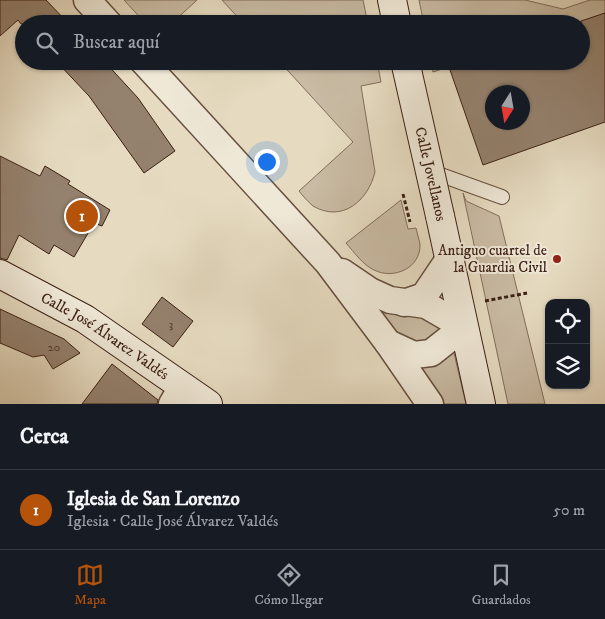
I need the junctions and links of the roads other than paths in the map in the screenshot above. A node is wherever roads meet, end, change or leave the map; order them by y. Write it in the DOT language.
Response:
graph roads {
  1 [pos="87,0"];
  2 [pos="392,0"];
  3 [pos="101,15"];
  4 [pos="395,15"];
  5 [pos="151,70"];
  6 [pos="407,70"];
  7 [pos="417,167"];
  8 [pos="502,197"];
  9 [pos="449,259"];
  10 [pos="328,263"];
  11 [pos="0,274"];
  12 [pos="404,303"];
  13 [pos="462,317"];
  14 [pos="388,343"];
  15 [pos="177,396"];
  16 [pos="208,404"];
  17 [pos="430,404"];
  18 [pos="481,404"];
  1 -- 3 [label="street"];
  2 -- 4 [label="street"];
  5 -- 10 [label="street"];
  6 -- 9 [label="street, Calle Jovellanos, bridge"];
  7 -- 8 [label="lane"];
  9 -- 12 [label="street"];
  9 -- 13 [label="street, Calle Jovellanos"];
  10 -- 12 [label="street"];
  10 -- 14 [label="street"];
  11 -- 15 [label="street, Calle José Álvarez Valdés"];
  12 -- 13 [label="street"];
  13 -- 14 [label="street"];
  13 -- 18 [label="street, Calle Jovellanos"];
  14 -- 17 [label="street"];
  15 -- 16 [label="street, Calle José Álvarez Valdés"];
}
